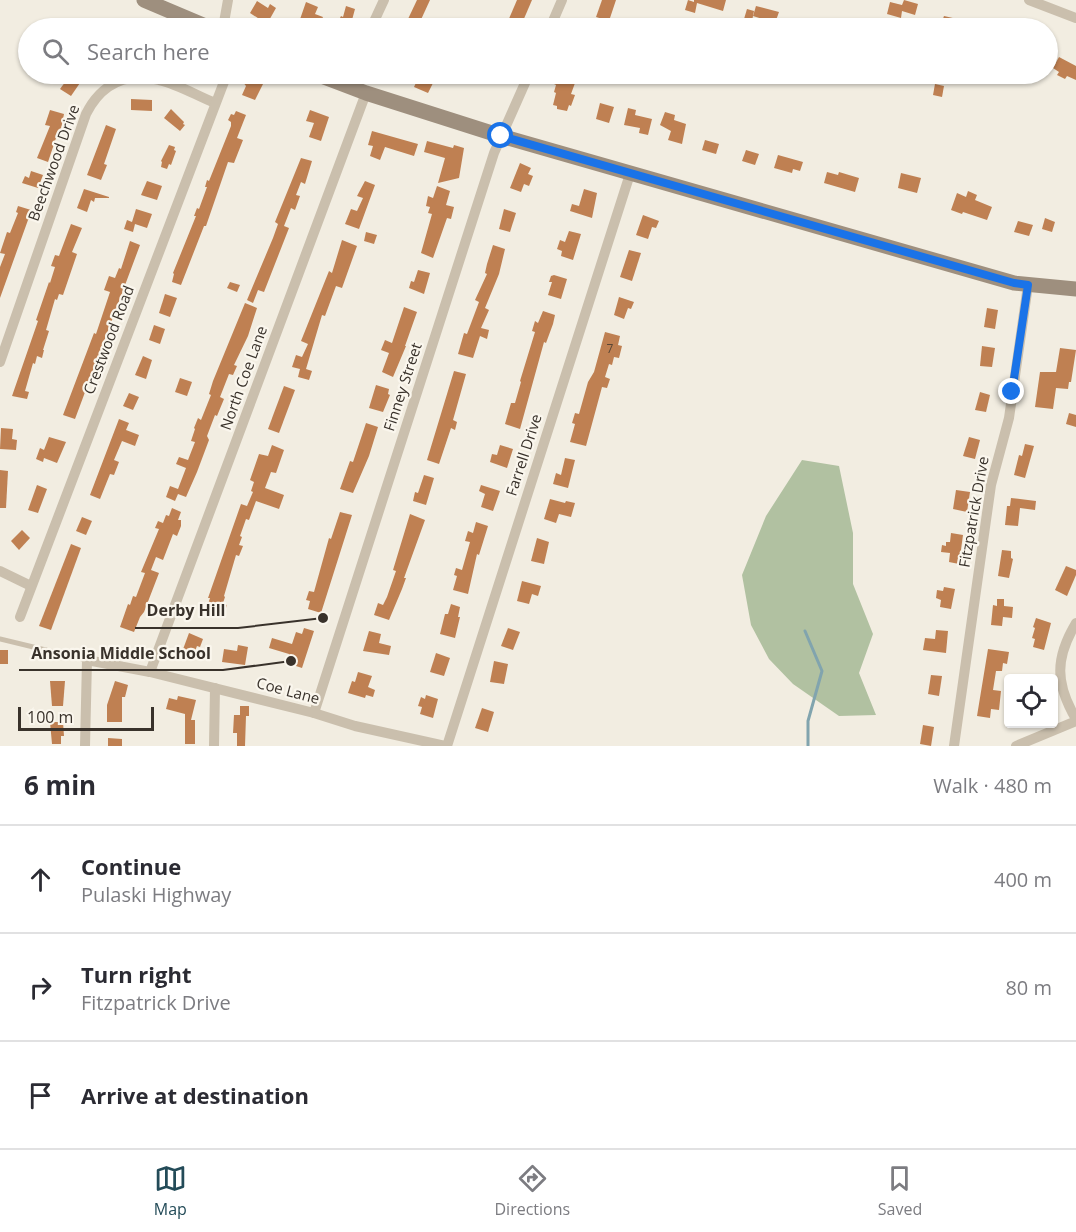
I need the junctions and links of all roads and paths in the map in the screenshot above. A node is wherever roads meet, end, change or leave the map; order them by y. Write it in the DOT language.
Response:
graph roads {
  1 [pos="144,0"];
  2 [pos="228,0"];
  3 [pos="384,0"];
  4 [pos="562,0"];
  5 [pos="1029,0"];
  6 [pos="186,18"];
  7 [pos="225,18"];
  8 [pos="376,18"];
  9 [pos="554,18"];
  10 [pos="1076,18"];
  11 [pos="112,84"];
  12 [pos="168,84"];
  13 [pos="223,84"];
  14 [pos="355,84"];
  15 [pos="524,84"];
  16 [pos="366,93"];
  17 [pos="215,104"];
  18 [pos="501,136"];
  19 [pos="630,174"];
  20 [pos="1028,285"];
  21 [pos="1076,289"];
  22 [pos="0,362"];
  23 [pos="0,571"];
  24 [pos="31,586"];
  25 [pos="20,617"];
  26 [pos="1076,622"];
  27 [pos="0,639"];
  28 [pos="87,660"];
  29 [pos="150,672"];
  30 [pos="215,688"];
  31 [pos="314,713"];
  32 [pos="1076,720"];
  33 [pos="1044,741"];
  34 [pos="85,746"];
  35 [pos="214,746"];
  36 [pos="446,746"];
  37 [pos="954,746"];
  38 [pos="1016,746"];
  1 -- 6 [label="main road"];
  2 -- 7 [label="street"];
  3 -- 8 [label="street"];
  4 -- 9 [label="street"];
  5 -- 10 [label="street"];
  11 -- 22 [label="street, Beechwood Drive"];
  12 -- 17 [label="street, Beechwood Drive"];
  13 -- 17 [label="street, Crestwood Road"];
  14 -- 16 [label="main road"];
  15 -- 18 [label="street, Finney Street"];
  16 -- 18 [label="main road"];
  16 -- 29 [label="street, North Coe Lane"];
  17 -- 24 [label="street, Crestwood Road"];
  18 -- 19 [label="main road"];
  18 -- 31 [label="street, Finney Street"];
  19 -- 20 [label="main road"];
  19 -- 36 [label="street, Farrell Drive"];
  20 -- 21 [label="main road"];
  20 -- 37 [label="street, Fitzpatrick Drive"];
  23 -- 24 [label="street"];
  24 -- 25 [label="street, Crestwood Road"];
  26 -- 32 [label="street"];
  27 -- 28 [label="lane"];
  28 -- 29 [label="street, Coe Lane"];
  28 -- 34 [label="street"];
  29 -- 30 [label="street, Coe Lane"];
  30 -- 31 [label="street, Coe Lane"];
  30 -- 35 [label="street"];
  31 -- 36 [label="street, Coe Lane"];
  32 -- 33 [label="street"];
  33 -- 38 [label="street"];
}
